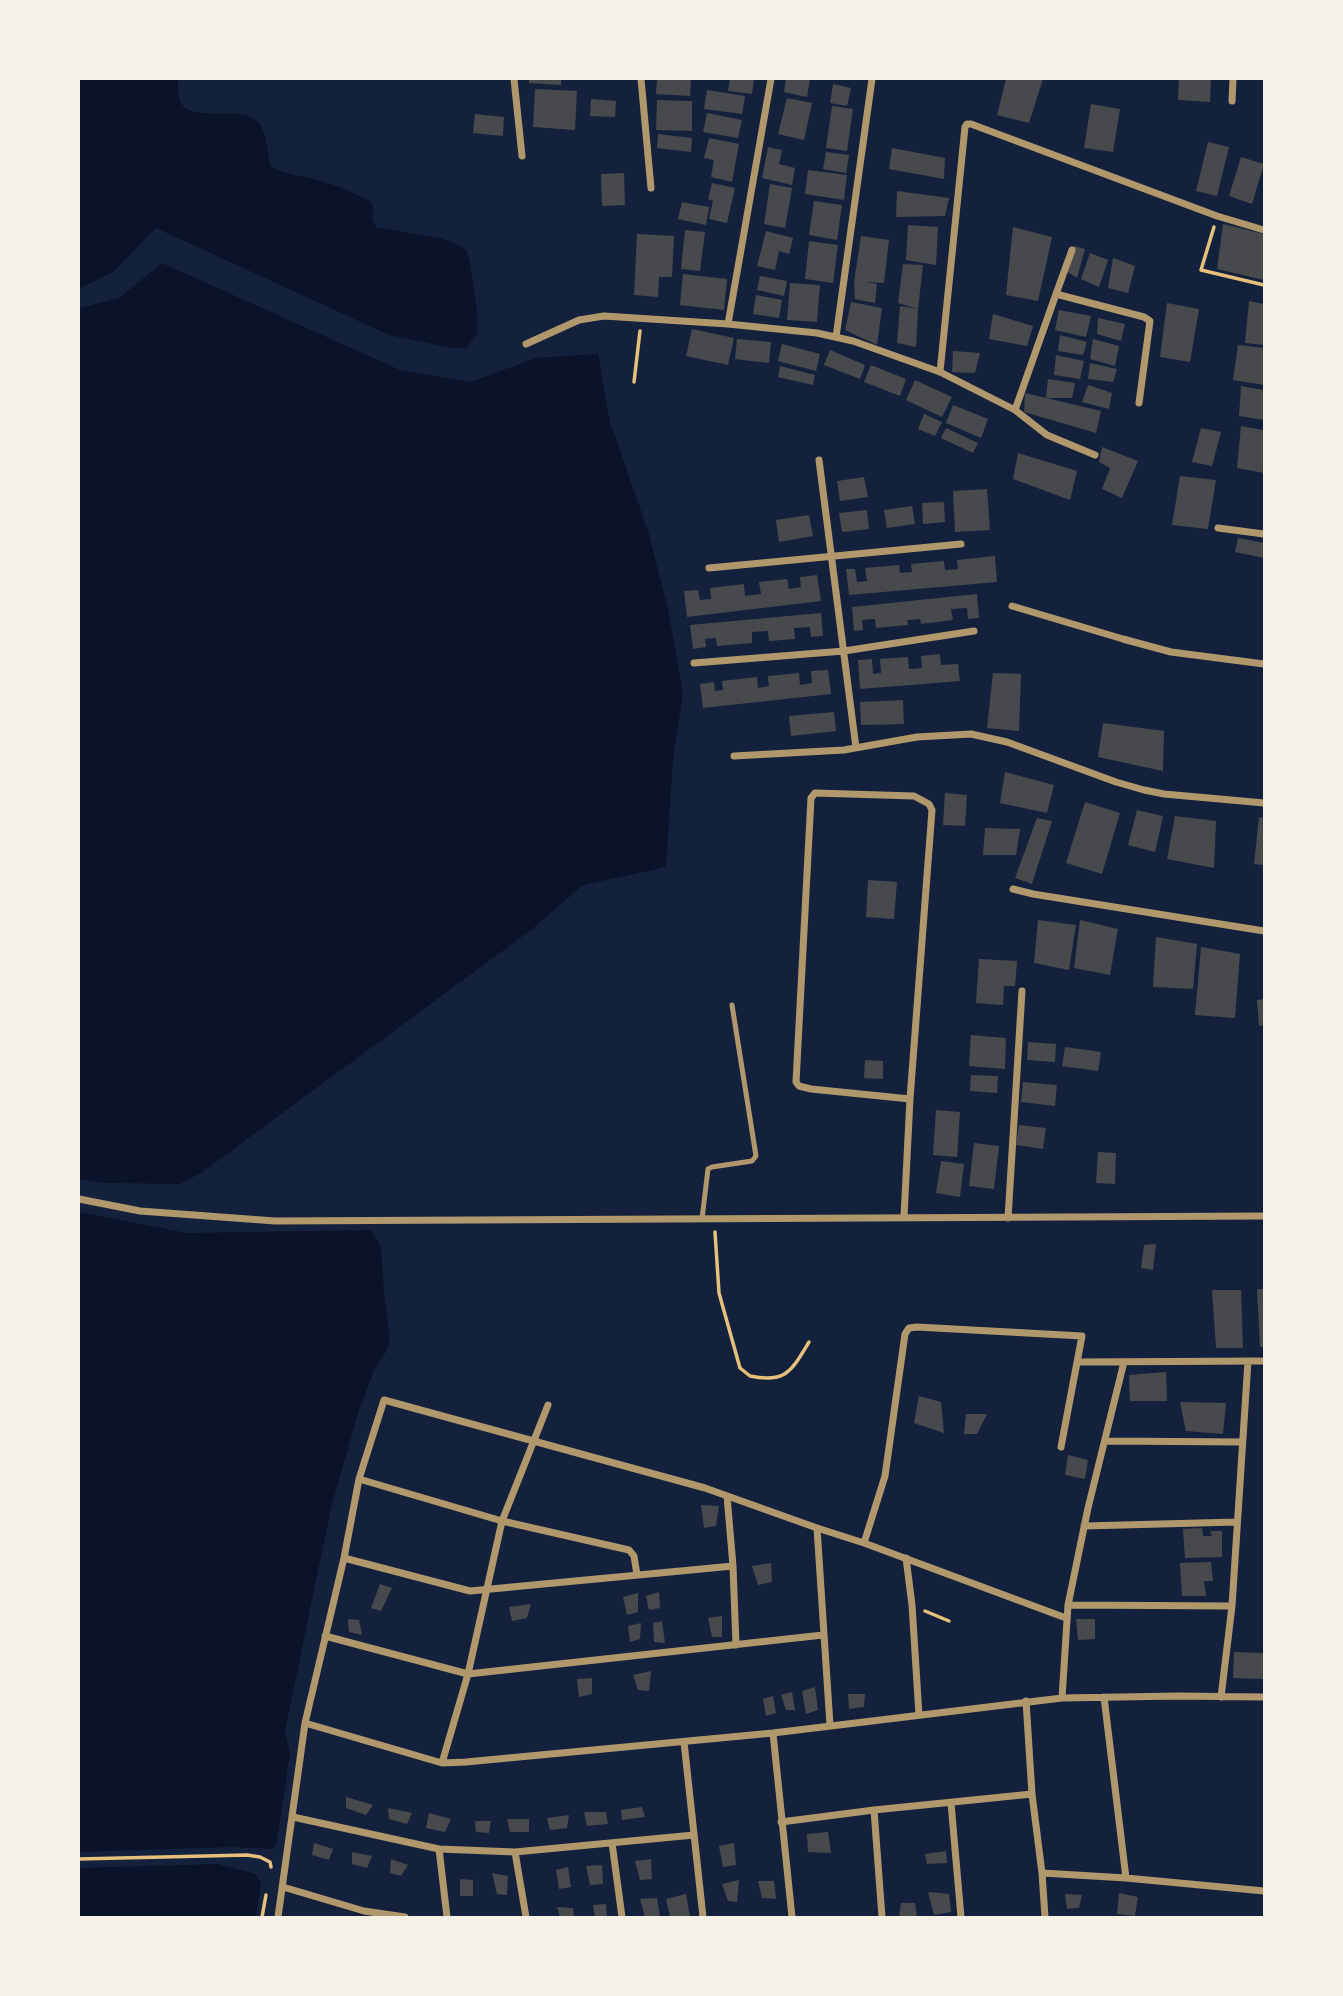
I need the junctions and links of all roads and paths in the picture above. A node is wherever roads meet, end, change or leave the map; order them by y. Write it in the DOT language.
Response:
graph roads {
  1 [pos="514,79"];
  2 [pos="641,79"];
  3 [pos="771,79"];
  4 [pos="872,79"];
  5 [pos="1233,79"];
  6 [pos="1232,101"];
  7 [pos="522,156"];
  8 [pos="651,188"];
  9 [pos="1217,216"];
  10 [pos="1264,230"];
  11 [pos="1072,250"];
  12 [pos="1264,285"];
  13 [pos="1056,294"];
  14 [pos="641,318"];
  15 [pos="728,324"];
  16 [pos="836,337"];
  17 [pos="526,344"];
  18 [pos="940,372"];
  19 [pos="634,382"];
  20 [pos="1139,403"];
  21 [pos="1015,411"];
  22 [pos="1095,455"];
  23 [pos="819,460"];
  24 [pos="1218,528"];
  25 [pos="1264,534"];
  26 [pos="961,544"];
  27 [pos="831,556"];
  28 [pos="709,568"];
  29 [pos="1012,606"];
  30 [pos="974,631"];
  31 [pos="844,651"];
  32 [pos="694,663"];
  33 [pos="1264,664"];
  34 [pos="856,748"];
  35 [pos="734,755"];
  36 [pos="1264,803"];
  37 [pos="1013,889"];
  38 [pos="1264,931"];
  39 [pos="1022,991"];
  40 [pos="732,1005"];
  41 [pos="910,1099"];
  42 [pos="79,1199"];
  43 [pos="904,1216"];
  44 [pos="1264,1216"];
  45 [pos="1008,1218"];
  46 [pos="702,1219"];
  47 [pos="714,1219"];
  48 [pos="809,1342"];
  49 [pos="1248,1361"];
  50 [pos="1264,1361"];
  51 [pos="1077,1362"];
  52 [pos="1124,1362"];
  53 [pos="548,1405"];
  54 [pos="535,1440"];
  55 [pos="1106,1441"];
  56 [pos="1241,1442"];
  57 [pos="1060,1447"];
  58 [pos="359,1479"];
  59 [pos="727,1496"];
  60 [pos="502,1521"];
  61 [pos="1237,1522"];
  62 [pos="1084,1526"];
  63 [pos="817,1528"];
  64 [pos="864,1543"];
  65 [pos="344,1558"];
  66 [pos="906,1558"];
  67 [pos="733,1566"];
  68 [pos="637,1575"];
  69 [pos="487,1590"];
  70 [pos="912,1605"];
  71 [pos="1068,1605"];
  72 [pos="1232,1606"];
  73 [pos="1066,1618"];
  74 [pos="949,1621"];
  75 [pos="823,1635"];
  76 [pos="326,1636"];
  77 [pos="736,1645"];
  78 [pos="468,1674"];
  79 [pos="1104,1697"];
  80 [pos="1221,1697"];
  81 [pos="1264,1697"];
  82 [pos="1062,1698"];
  83 [pos="1026,1701"];
  84 [pos="919,1715"];
  85 [pos="305,1723"];
  86 [pos="830,1725"];
  87 [pos="773,1733"];
  88 [pos="684,1742"];
  89 [pos="442,1763"];
  90 [pos="1032,1794"];
  91 [pos="951,1803"];
  92 [pos="874,1810"];
  93 [pos="293,1817"];
  94 [pos="781,1822"];
  95 [pos="694,1835"];
  96 [pos="612,1843"];
  97 [pos="439,1849"];
  98 [pos="515,1852"];
  99 [pos="79,1859"];
  100 [pos="1042,1873"];
  101 [pos="270,1877"];
  102 [pos="1126,1878"];
  103 [pos="283,1887"];
  104 [pos="267,1890"];
  105 [pos="1264,1891"];
  106 [pos="364,1914"];
  107 [pos="262,1917"];
  108 [pos="278,1917"];
  109 [pos="405,1917"];
  110 [pos="447,1917"];
  111 [pos="526,1917"];
  112 [pos="622,1917"];
  113 [pos="703,1917"];
  114 [pos="792,1917"];
  115 [pos="882,1917"];
  116 [pos="961,1917"];
  117 [pos="1045,1917"];
  1 -- 7 [label="street"];
  2 -- 8 [label="street"];
  3 -- 15 [label="street"];
  4 -- 16 [label="street"];
  5 -- 6 [label="street"];
  9 -- 10 [label="street"];
  9 -- 12 [label="path"];
  9 -- 18 [label="street"];
  11 -- 13 [label="street"];
  13 -- 20 [label="street"];
  13 -- 21 [label="street"];
  14 -- 15 [label="street"];
  14 -- 17 [label="street"];
  14 -- 19 [label="path"];
  15 -- 16 [label="street"];
  16 -- 18 [label="street"];
  18 -- 21 [label="street"];
  21 -- 22 [label="street"];
  23 -- 27 [label="street"];
  24 -- 25 [label="street"];
  26 -- 27 [label="street"];
  27 -- 28 [label="street"];
  27 -- 31 [label="street"];
  29 -- 33 [label="street"];
  30 -- 31 [label="street"];
  31 -- 32 [label="street"];
  31 -- 34 [label="street"];
  34 -- 35 [label="street"];
  34 -- 36 [label="street"];
  37 -- 38 [label="street"];
  39 -- 45 [label="street"];
  40 -- 46 [label="lane"];
  41 -- 41 [label="street"];
  41 -- 43 [label="street"];
  42 -- 46 [label="street"];
  43 -- 45 [label="street"];
  43 -- 47 [label="street"];
  44 -- 45 [label="street"];
  46 -- 47 [label="street"];
  47 -- 48 [label="path"];
  49 -- 50 [label="street"];
  49 -- 52 [label="street"];
  49 -- 56 [label="street"];
  51 -- 52 [label="street"];
  51 -- 57 [label="street"];
  51 -- 64 [label="street"];
  52 -- 55 [label="street"];
  53 -- 54 [label="street"];
  54 -- 58 [label="street"];
  54 -- 59 [label="street"];
  54 -- 60 [label="street"];
  55 -- 56 [label="street"];
  55 -- 62 [label="street"];
  56 -- 61 [label="street"];
  58 -- 60 [label="street"];
  58 -- 65 [label="street"];
  59 -- 63 [label="street"];
  59 -- 67 [label="street"];
  60 -- 68 [label="street"];
  60 -- 69 [label="street"];
  61 -- 62 [label="street"];
  61 -- 72 [label="street"];
  62 -- 71 [label="street"];
  63 -- 64 [label="street"];
  63 -- 75 [label="street"];
  64 -- 66 [label="street"];
  65 -- 69 [label="street"];
  65 -- 76 [label="street"];
  66 -- 70 [label="street"];
  66 -- 73 [label="street"];
  67 -- 68 [label="street"];
  67 -- 77 [label="street"];
  68 -- 69 [label="street"];
  69 -- 78 [label="street"];
  70 -- 74 [label="path"];
  70 -- 84 [label="street"];
  71 -- 72 [label="street"];
  71 -- 73 [label="street"];
  72 -- 80 [label="street"];
  73 -- 82 [label="street"];
  75 -- 77 [label="street"];
  75 -- 86 [label="street"];
  76 -- 78 [label="street"];
  76 -- 85 [label="street"];
  77 -- 78 [label="street"];
  78 -- 89 [label="street"];
  79 -- 80 [label="street"];
  79 -- 82 [label="street"];
  79 -- 102 [label="street"];
  80 -- 81 [label="street"];
  82 -- 83 [label="street"];
  83 -- 84 [label="street"];
  83 -- 90 [label="street"];
  84 -- 86 [label="street"];
  85 -- 89 [label="street"];
  85 -- 93 [label="street"];
  86 -- 87 [label="street"];
  87 -- 88 [label="street"];
  87 -- 94 [label="street"];
  88 -- 89 [label="street"];
  88 -- 95 [label="street"];
  90 -- 91 [label="street"];
  90 -- 100 [label="street"];
  91 -- 92 [label="street"];
  91 -- 116 [label="street"];
  92 -- 94 [label="street"];
  92 -- 115 [label="street"];
  93 -- 97 [label="street"];
  93 -- 103 [label="street"];
  94 -- 114 [label="street"];
  95 -- 96 [label="street"];
  95 -- 113 [label="street"];
  96 -- 98 [label="street"];
  96 -- 112 [label="street"];
  97 -- 98 [label="street"];
  97 -- 110 [label="street"];
  98 -- 111 [label="street"];
  99 -- 101 [label="path"];
  100 -- 102 [label="street"];
  100 -- 117 [label="street"];
  102 -- 105 [label="street"];
  103 -- 106 [label="street"];
  103 -- 108 [label="street"];
  104 -- 107 [label="path"];
  106 -- 109 [label="street"];
}
